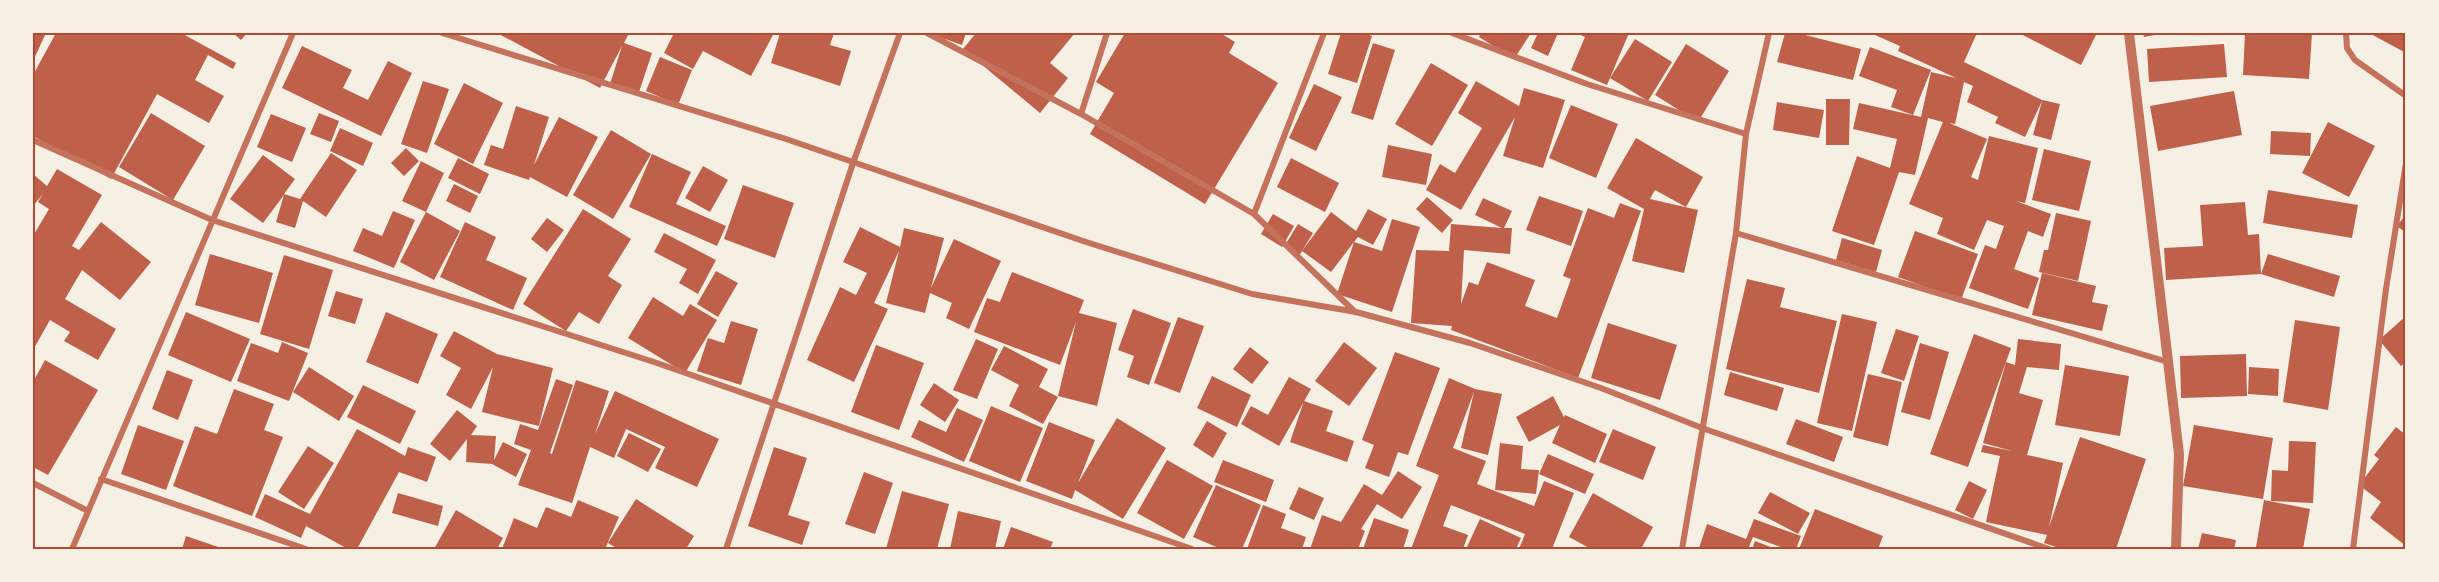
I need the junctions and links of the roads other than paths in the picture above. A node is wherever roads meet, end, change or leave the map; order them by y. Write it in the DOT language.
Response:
graph roads {
  1 [pos="293,33"];
  2 [pos="442,33"];
  3 [pos="900,33"];
  4 [pos="927,33"];
  5 [pos="1107,33"];
  6 [pos="1324,33"];
  7 [pos="1452,33"];
  8 [pos="1769,33"];
  9 [pos="2129,33"];
  10 [pos="2346,33"];
  11 [pos="2406,96"];
  12 [pos="1081,114"];
  13 [pos="1746,134"];
  14 [pos="33,140"];
  15 [pos="854,163"];
  16 [pos="2406,163"];
  17 [pos="1254,214"];
  18 [pos="212,220"];
  19 [pos="1736,233"];
  20 [pos="1356,312"];
  21 [pos="2168,363"];
  22 [pos="776,403"];
  23 [pos="1702,428"];
  24 [pos="101,478"];
  25 [pos="33,483"];
  26 [pos="88,511"];
  27 [pos="72,549"];
  28 [pos="306,549"];
  29 [pos="726,549"];
  30 [pos="1192,549"];
  31 [pos="1682,549"];
  32 [pos="2049,549"];
  33 [pos="2176,549"];
  34 [pos="2353,549"];
  1 -- 18 [label="street"];
  2 -- 15 [label="street"];
  3 -- 15 [label="street"];
  4 -- 12 [label="street"];
  5 -- 12 [label="street"];
  6 -- 17 [label="street"];
  7 -- 13 [label="street"];
  8 -- 13 [label="street"];
  9 -- 21 [label="street"];
  10 -- 11 [label="street"];
  12 -- 17 [label="street"];
  13 -- 19 [label="street"];
  14 -- 18 [label="street"];
  15 -- 20 [label="street"];
  15 -- 22 [label="street"];
  16 -- 34 [label="street"];
  17 -- 20 [label="street"];
  18 -- 22 [label="street"];
  18 -- 24 [label="street"];
  19 -- 21 [label="street"];
  19 -- 23 [label="street"];
  20 -- 23 [label="street"];
  21 -- 33 [label="street"];
  22 -- 29 [label="street"];
  22 -- 30 [label="street"];
  23 -- 31 [label="street"];
  23 -- 32 [label="street"];
  24 -- 26 [label="street"];
  24 -- 28 [label="street"];
  25 -- 26 [label="street"];
  26 -- 27 [label="street"];
}
